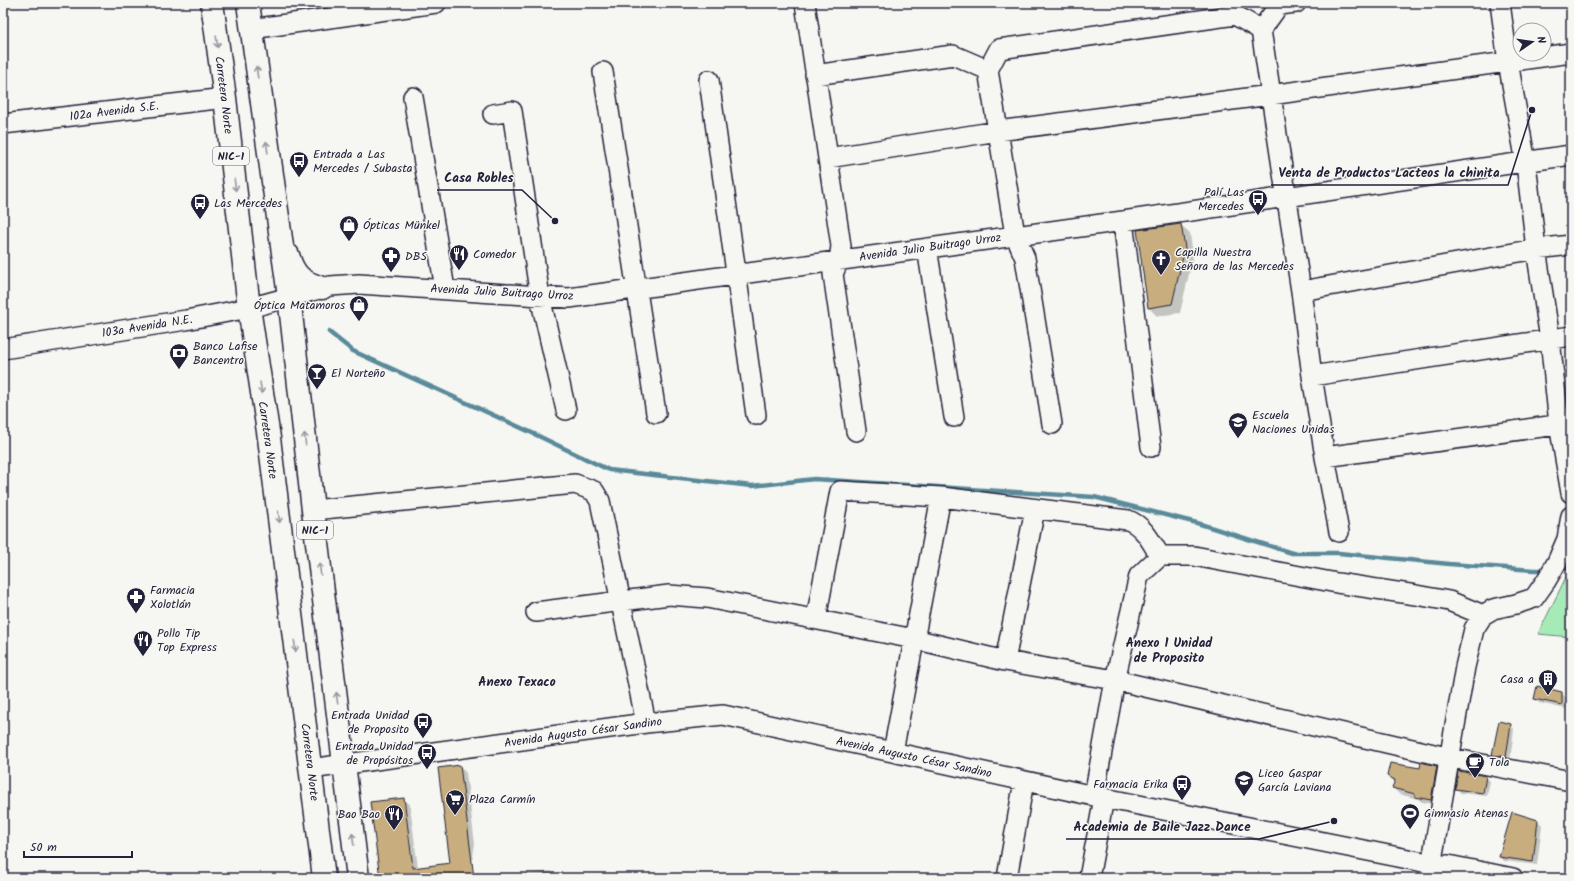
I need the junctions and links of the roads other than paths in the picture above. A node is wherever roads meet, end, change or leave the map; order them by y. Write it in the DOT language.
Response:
graph roads {
  1 [pos="212,3"];
  2 [pos="248,3"];
  3 [pos="436,3"];
  4 [pos="805,3"];
  5 [pos="1296,3"];
  6 [pos="1500,3"];
  7 [pos="416,4"];
  8 [pos="251,29"];
  9 [pos="1261,30"];
  10 [pos="1571,53"];
  11 [pos="1508,62"];
  12 [pos="988,70"];
  13 [pos="603,72"];
  14 [pos="815,75"];
  15 [pos="709,80"];
  16 [pos="1270,95"];
  17 [pos="413,97"];
  18 [pos="225,98"];
  19 [pos="493,114"];
  20 [pos="3,124"];
  21 [pos="998,131"];
  22 [pos="1571,155"];
  23 [pos="828,158"];
  24 [pos="1526,163"];
  25 [pos="1286,196"];
  26 [pos="1123,221"];
  27 [pos="278,222"];
  28 [pos="1015,235"];
  29 [pos="1571,245"];
  30 [pos="928,248"];
  31 [pos="1536,249"];
  32 [pos="839,260"];
  33 [pos="736,274"];
  34 [pos="322,288"];
  35 [pos="445,289"];
  36 [pos="637,289"];
  37 [pos="1301,291"];
  38 [pos="289,296"];
  39 [pos="540,297"];
  40 [pos="249,308"];
  41 [pos="1571,336"];
  42 [pos="1550,339"];
  43 [pos="3,349"];
  44 [pos="1312,376"];
  45 [pos="566,410"];
  46 [pos="656,413"];
  47 [pos="756,415"];
  48 [pos="954,417"];
  49 [pos="1565,423"];
  50 [pos="1052,424"];
  51 [pos="856,431"];
  52 [pos="1151,447"];
  53 [pos="1325,457"];
  54 [pos="1571,493"];
  55 [pos="941,497"];
  56 [pos="1035,509"];
  57 [pos="313,510"];
  58 [pos="1571,516"];
  59 [pos="1339,532"];
  60 [pos="1160,556"];
  61 [pos="622,600"];
  62 [pos="536,612"];
  63 [pos="1483,615"];
  64 [pos="816,619"];
  65 [pos="914,639"];
  66 [pos="1005,661"];
  67 [pos="1115,680"];
  68 [pos="646,723"];
  69 [pos="893,752"];
  70 [pos="1451,758"];
  71 [pos="344,764"];
  72 [pos="310,769"];
  73 [pos="1024,781"];
  74 [pos="1571,781"];
  75 [pos="1099,797"];
  76 [pos="1431,871"];
  77 [pos="324,878"];
  78 [pos="358,878"];
  79 [pos="1007,878"];
  80 [pos="1089,878"];
  81 [pos="1513,878"];
  1 -- 18 [label="highway, Carretera Norte / NIC-1, one-way"];
  2 -- 8 [label="highway, NIC-1"];
  3 -- 7 [label="street"];
  4 -- 14 [label="street"];
  5 -- 9 [label="street"];
  6 -- 11 [label="street"];
  7 -- 8 [label="street"];
  27 -- 8 [label="highway, NIC-1, one-way"];
  9 -- 12 [label="street"];
  9 -- 16 [label="street"];
  10 -- 11 [label="street"];
  11 -- 16 [label="street"];
  11 -- 24 [label="street"];
  12 -- 14 [label="street"];
  12 -- 21 [label="street"];
  13 -- 36 [label="street"];
  14 -- 23 [label="street"];
  15 -- 33 [label="street"];
  16 -- 21 [label="street"];
  16 -- 25 [label="street"];
  17 -- 35 [label="street"];
  18 -- 20 [label="street, 102a Avenida S.E."];
  18 -- 40 [label="highway, Carretera Norte / NIC-1, one-way"];
  19 -- 39 [label="street"];
  21 -- 23 [label="street"];
  21 -- 28 [label="street"];
  22 -- 24 [label="street, Avenida Julio Buitrago Urroz"];
  23 -- 32 [label="street"];
  24 -- 25 [label="street, Avenida Julio Buitrago Urroz"];
  24 -- 31 [label="street"];
  25 -- 26 [label="street, Avenida Julio Buitrago Urroz"];
  25 -- 37 [label="street"];
  26 -- 28 [label="street, Avenida Julio Buitrago Urroz"];
  26 -- 52 [label="street"];
  27 -- 34 [label="highway"];
  27 -- 38 [label="highway, NIC-1"];
  28 -- 30 [label="street, Avenida Julio Buitrago Urroz"];
  28 -- 50 [label="street"];
  29 -- 31 [label="street"];
  30 -- 32 [label="street, Avenida Julio Buitrago Urroz"];
  30 -- 48 [label="street"];
  31 -- 37 [label="street"];
  31 -- 42 [label="street"];
  32 -- 33 [label="street, Avenida Julio Buitrago Urroz"];
  32 -- 51 [label="street"];
  33 -- 36 [label="street, Avenida Julio Buitrago Urroz"];
  33 -- 47 [label="street"];
  34 -- 35 [label="street, Avenida Julio Buitrago Urroz"];
  34 -- 38 [label="street, Avenida Julio Buitrago Urroz"];
  35 -- 39 [label="street, Avenida Julio Buitrago Urroz"];
  36 -- 39 [label="street, Avenida Julio Buitrago Urroz"];
  36 -- 46 [label="street"];
  37 -- 44 [label="street"];
  38 -- 40 [label="street, 103a Avenida N.E."];
  57 -- 38 [label="highway, NIC-1, one-way"];
  39 -- 45 [label="street"];
  40 -- 43 [label="street, 103a Avenida N.E."];
  40 -- 72 [label="highway, Carretera Norte / NIC-1, one-way"];
  41 -- 42 [label="street"];
  42 -- 44 [label="street"];
  42 -- 49 [label="street"];
  44 -- 53 [label="street"];
  49 -- 53 [label="street"];
  49 -- 54 [label="street"];
  53 -- 59 [label="street"];
  55 -- 56 [label="street"];
  55 -- 64 [label="street"];
  55 -- 65 [label="street"];
  56 -- 60 [label="street"];
  56 -- 66 [label="street"];
  57 -- 61 [label="street"];
  71 -- 57 [label="highway, NIC-1, one-way"];
  58 -- 63 [label="street"];
  60 -- 63 [label="street"];
  60 -- 67 [label="street"];
  61 -- 62 [label="street"];
  61 -- 64 [label="street"];
  61 -- 68 [label="street"];
  63 -- 70 [label="street"];
  64 -- 65 [label="street"];
  65 -- 66 [label="street"];
  65 -- 69 [label="street"];
  66 -- 67 [label="street"];
  67 -- 70 [label="street"];
  67 -- 75 [label="street"];
  68 -- 69 [label="street, Avenida Augusto César Sandino"];
  68 -- 71 [label="street, Avenida Augusto César Sandino"];
  69 -- 73 [label="street, Avenida Augusto César Sandino"];
  70 -- 74 [label="street"];
  70 -- 76 [label="street"];
  71 -- 72 [label="street, Avenida Augusto César Sandino"];
  78 -- 71 [label="highway, NIC-1, one-way"];
  72 -- 77 [label="highway, Carretera Norte / NIC-1"];
  73 -- 75 [label="street, Avenida Augusto César Sandino"];
  73 -- 79 [label="street"];
  75 -- 76 [label="street, Avenida Augusto César Sandino"];
  75 -- 80 [label="street"];
  76 -- 81 [label="street, Avenida Augusto César Sandino"];
}
